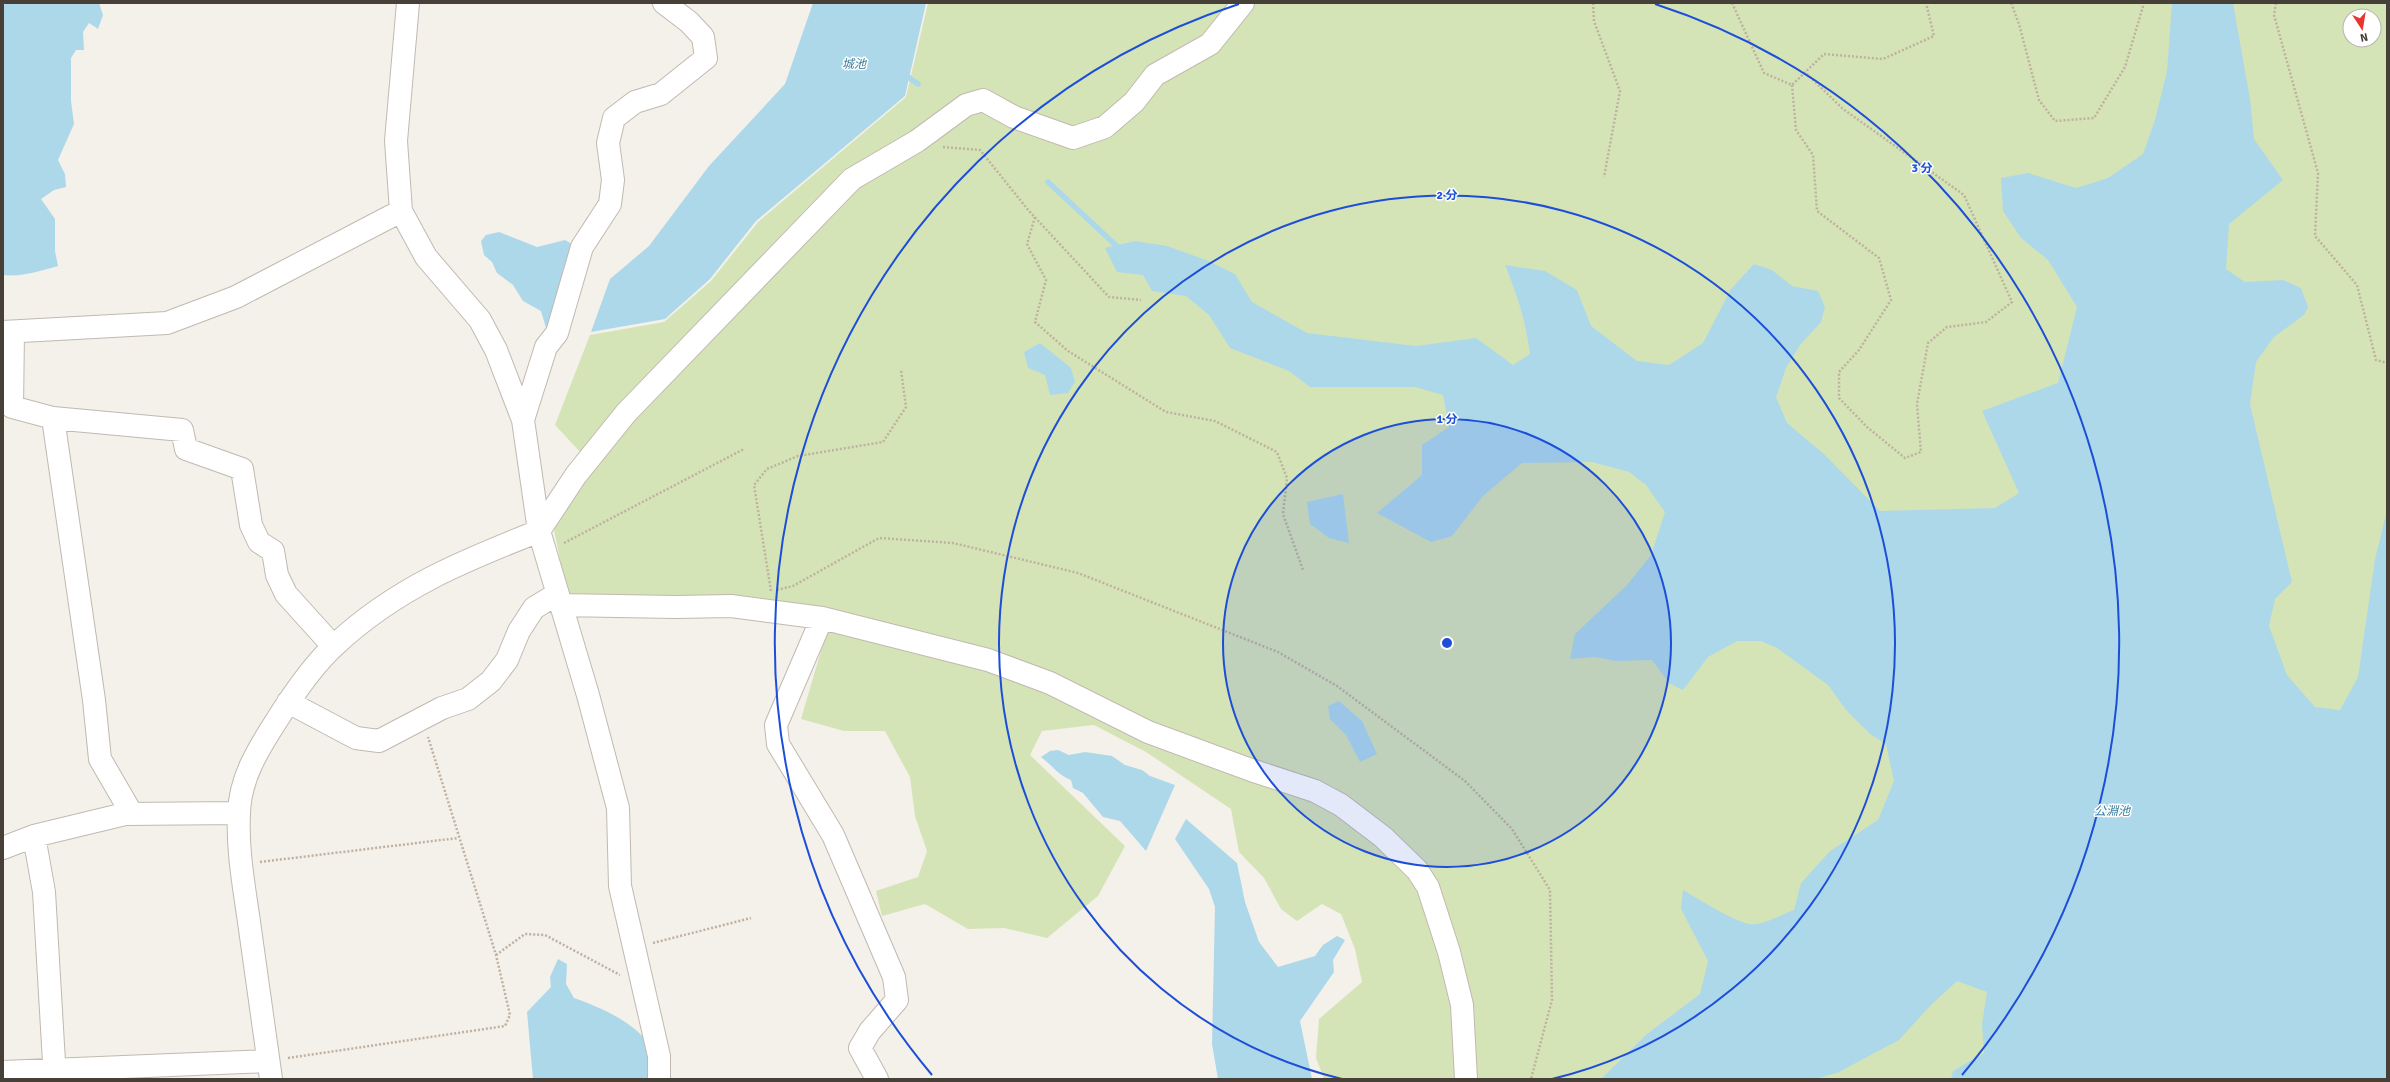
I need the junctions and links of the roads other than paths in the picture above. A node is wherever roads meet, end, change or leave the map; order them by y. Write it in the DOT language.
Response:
graph roads {
  1 [pos="408,3"];
  2 [pos="664,3"];
  3 [pos="1243,3"];
  4 [pos="401,211"];
  5 [pos="8,332"];
  6 [pos="53,418"];
  7 [pos="523,420"];
  8 [pos="539,531"];
  9 [pos="558,600"];
  10 [pos="822,618"];
  11 [pos="333,646"];
  12 [pos="288,702"];
  13 [pos="239,813"];
  14 [pos="132,814"];
  15 [pos="34,836"];
  16 [pos="3,848"];
  17 [pos="269,1070"];
  18 [pos="3,1072"];
  19 [pos="55,1075"];
  20 [pos="660,1079"];
  21 [pos="877,1079"];
  22 [pos="1466,1079"];
  1 -- 4 [label="street"];
  2 -- 7 [label="street"];
  3 -- 8 [label="street"];
  4 -- 5 [label="street"];
  4 -- 7 [label="street"];
  5 -- 6 [label="street"];
  6 -- 11 [label="street"];
  6 -- 14 [label="street"];
  7 -- 8 [label="street"];
  8 -- 9 [label="street"];
  8 -- 11 [label="street"];
  9 -- 10 [label="street"];
  9 -- 12 [label="street"];
  9 -- 20 [label="street"];
  10 -- 21 [label="street"];
  10 -- 22 [label="street"];
  11 -- 12 [label="street"];
  12 -- 13 [label="street"];
  13 -- 14 [label="street"];
  13 -- 17 [label="street"];
  14 -- 15 [label="street"];
  15 -- 16 [label="street"];
  15 -- 19 [label="street"];
  17 -- 19 [label="street"];
  18 -- 19 [label="street"];
}
